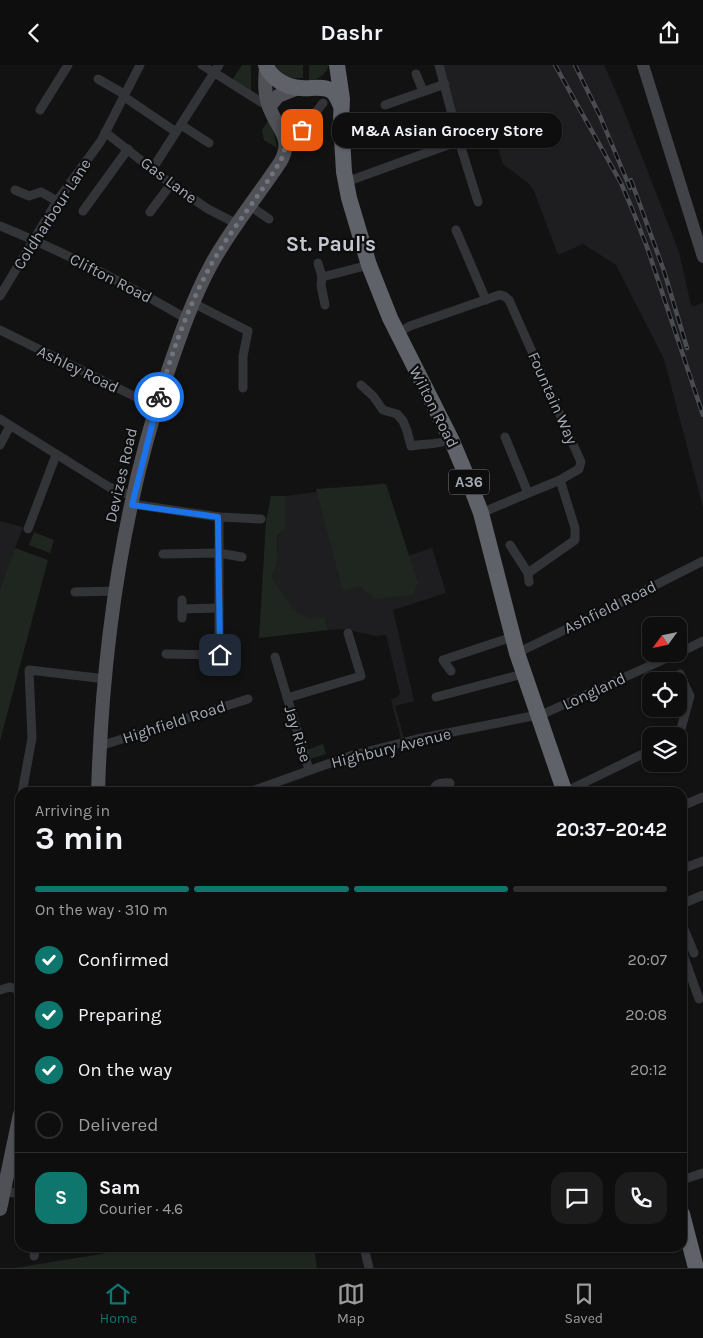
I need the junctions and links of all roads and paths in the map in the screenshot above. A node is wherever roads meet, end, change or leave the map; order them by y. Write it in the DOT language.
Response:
graph roads {
  1 [pos="68,65"];
  2 [pos="140,65"];
  3 [pos="202,65"];
  4 [pos="336,65"];
  5 [pos="439,65"];
  6 [pos="643,65"];
  7 [pos="266,66"];
  8 [pos="217,69"];
  9 [pos="416,73"];
  10 [pos="98,79"];
  11 [pos="445,84"];
  12 [pos="265,88"];
  13 [pos="298,88"];
  14 [pos="423,91"];
  15 [pos="123,95"];
  16 [pos="319,95"];
  17 [pos="250,97"];
  18 [pos="385,105"];
  19 [pos="341,106"];
  20 [pos="269,107"];
  21 [pos="40,110"];
  22 [pos="178,128"];
  23 [pos="105,132"];
  24 [pos="284,137"];
  25 [pos="459,141"];
  26 [pos="209,143"];
  27 [pos="128,149"];
  28 [pos="153,168"];
  29 [pos="346,182"];
  30 [pos="171,184"];
  31 [pos="15,190"];
  32 [pos="57,201"];
  33 [pos="478,202"];
  34 [pos="250,205"];
  35 [pos="82,211"];
  36 [pos="150,212"];
  37 [pos="269,219"];
  38 [pos="237,224"];
  39 [pos="0,226"];
  40 [pos="456,229"];
  41 [pos="34,239"];
  42 [pos="700,240"];
  43 [pos="703,257"];
  44 [pos="318,263"];
  45 [pos="369,265"];
  46 [pos="322,277"];
  47 [pos="0,296"];
  48 [pos="486,300"];
  49 [pos="193,303"];
  50 [pos="325,305"];
  51 [pos="186,319"];
  52 [pos="0,330"];
  53 [pos="398,333"];
  54 [pos="361,385"];
  55 [pos="243,388"];
  56 [pos="156,407"];
  57 [pos="0,419"];
  58 [pos="10,426"];
  59 [pos="505,437"];
  60 [pos="451,439"];
  61 [pos="0,445"];
  62 [pos="56,455"];
  63 [pos="560,480"];
  64 [pos="528,493"];
  65 [pos="132,500"];
  66 [pos="480,513"];
  67 [pos="218,517"];
  68 [pos="261,519"];
  69 [pos="28,529"];
  70 [pos="510,545"];
  71 [pos="218,553"];
  72 [pos="163,554"];
  73 [pos="242,557"];
  74 [pos="703,561"];
  75 [pos="115,591"];
  76 [pos="75,592"];
  77 [pos="219,607"];
  78 [pos="182,609"];
  79 [pos="348,633"];
  80 [pos="703,641"];
  81 [pos="514,645"];
  82 [pos="688,648"];
  83 [pos="166,654"];
  84 [pos="220,655"];
  85 [pos="275,657"];
  86 [pos="655,663"];
  87 [pos="219,670"];
  88 [pos="451,671"];
  89 [pos="523,674"];
  90 [pos="106,679"];
  91 [pos="687,689"];
  92 [pos="436,697"];
  93 [pos="287,698"];
  94 [pos="248,699"];
  95 [pos="687,707"];
  96 [pos="539,716"];
  97 [pos="100,746"];
  98 [pos="642,754"];
  99 [pos="308,770"];
  100 [pos="450,783"];
  101 [pos="23,787"];
  102 [pos="98,787"];
  103 [pos="264,787"];
  104 [pos="435,787"];
  105 [pos="563,787"];
  106 [pos="577,787"];
  107 [pos="703,797"];
  108 [pos="687,804"];
  109 [pos="703,861"];
  110 [pos="687,867"];
  111 [pos="703,895"];
  112 [pos="687,902"];
  113 [pos="687,936"];
  114 [pos="703,950"];
  115 [pos="694,953"];
  116 [pos="687,956"];
  117 [pos="687,968"];
  118 [pos="15,988"];
  119 [pos="0,990"];
  120 [pos="699,999"];
  121 [pos="15,1138"];
  122 [pos="703,1173"];
  123 [pos="687,1178"];
  124 [pos="4,1191"];
  125 [pos="15,1194"];
  126 [pos="0,1209"];
  127 [pos="687,1233"];
  128 [pos="365,1252"];
  129 [pos="369,1268"];
  130 [pos="696,1268"];
  1 -- 21 [label="street"];
  2 -- 15 [label="street, Coldharbour Lane"];
  3 -- 8 [label="street"];
  4 -- 16 [label="highway, A36"];
  4 -- 19 [label="highway, Wilton Road / A36"];
  5 -- 11 [label="street"];
  6 -- 42 [label="street"];
  7 -- 12 [label="main road"];
  7 -- 13 [label="highway"];
  8 -- 17 [label="street"];
  8 -- 22 [label="street"];
  9 -- 14 [label="street"];
  10 -- 15 [label="street"];
  11 -- 14 [label="street"];
  11 -- 25 [label="street"];
  12 -- 17 [label="street"];
  12 -- 20 [label="main road"];
  13 -- 16 [label="highway"];
  13 -- 20 [label="main road"];
  14 -- 18 [label="street"];
  15 -- 22 [label="street"];
  15 -- 23 [label="street, Coldharbour Lane"];
  16 -- 19 [label="highway"];
  16 -- 24 [label="street"];
  17 -- 20 [label="street"];
  19 -- 29 [label="highway, Wilton Road / A36"];
  20 -- 24 [label="main road"];
  22 -- 26 [label="street"];
  22 -- 28 [label="street"];
  23 -- 27 [label="street, Gas Lane"];
  23 -- 32 [label="street, Coldharbour Lane"];
  24 -- 34 [label="main road, Devizes Road"];
  25 -- 29 [label="street"];
  25 -- 33 [label="street"];
  27 -- 28 [label="street, Gas Lane"];
  27 -- 35 [label="street"];
  28 -- 30 [label="street, Gas Lane"];
  29 -- 45 [label="highway, Wilton Road / A36"];
  30 -- 36 [label="street"];
  30 -- 38 [label="street, Gas Lane"];
  31 -- 32 [label="street"];
  32 -- 41 [label="street, Coldharbour Lane"];
  34 -- 37 [label="street"];
  34 -- 38 [label="main road, Devizes Road"];
  38 -- 49 [label="main road, Devizes Road"];
  39 -- 41 [label="street, Clifton Road"];
  40 -- 48 [label="street"];
  41 -- 47 [label="street, Coldharbour Lane"];
  41 -- 51 [label="street, Clifton Road"];
  42 -- 43 [label="street"];
  44 -- 46 [label="street"];
  45 -- 46 [label="street"];
  45 -- 53 [label="highway, Wilton Road / A36"];
  46 -- 50 [label="street"];
  48 -- 53 [label="street, Fountain Way"];
  48 -- 63 [label="street, Fountain Way"];
  49 -- 51 [label="main road, Devizes Road"];
  49 -- 55 [label="street"];
  51 -- 56 [label="main road, Devizes Road"];
  52 -- 56 [label="street, Ashley Road"];
  53 -- 60 [label="highway, Wilton Road / A36"];
  54 -- 60 [label="street"];
  56 -- 65 [label="main road, Devizes Road"];
  57 -- 58 [label="street"];
  58 -- 61 [label="street"];
  58 -- 62 [label="street"];
  59 -- 64 [label="street"];
  60 -- 66 [label="highway, Wilton Road / A36"];
  62 -- 65 [label="street"];
  62 -- 69 [label="street"];
  63 -- 64 [label="street, Fountain Way"];
  63 -- 70 [label="street"];
  64 -- 66 [label="street, Fountain Way"];
  65 -- 67 [label="street"];
  65 -- 75 [label="main road, Devizes Road"];
  66 -- 81 [label="highway, Wilton Road / A36"];
  67 -- 68 [label="street"];
  67 -- 71 [label="street"];
  71 -- 72 [label="street"];
  71 -- 73 [label="street"];
  71 -- 77 [label="street"];
  74 -- 81 [label="street, Ashfield Road"];
  75 -- 76 [label="street"];
  75 -- 90 [label="main road, Devizes Road"];
  77 -- 78 [label="street"];
  77 -- 84 [label="street"];
  79 -- 93 [label="street, Jay Rise"];
  80 -- 82 [label="street, Longland"];
  81 -- 88 [label="street, Ashfield Road"];
  81 -- 89 [label="highway, Wilton Road / A36"];
  83 -- 84 [label="street"];
  84 -- 87 [label="street"];
  85 -- 93 [label="street, Jay Rise"];
  86 -- 96 [label="street, Longland"];
  89 -- 92 [label="street"];
  89 -- 96 [label="highway, Wilton Road / A36"];
  90 -- 97 [label="main road, Devizes Road"];
  90 -- 101 [label="street"];
  91 -- 95 [label="street"];
  93 -- 99 [label="street, Jay Rise"];
  94 -- 97 [label="street, Highfield Road"];
  96 -- 99 [label="street, Highbury Avenue"];
  96 -- 105 [label="highway, Wilton Road / A36"];
  97 -- 102 [label="main road, Devizes Road"];
  98 -- 106 [label="street"];
  99 -- 103 [label="street, Highbury Avenue"];
  100 -- 104 [label="street"];
  107 -- 108 [label="street"];
  109 -- 110 [label="street"];
  111 -- 112 [label="street"];
  113 -- 115 [label="street"];
  114 -- 115 [label="street"];
  115 -- 116 [label="street"];
  117 -- 120 [label="street"];
  118 -- 119 [label="street"];
  121 -- 124 [label="main road"];
  122 -- 123 [label="street"];
  124 -- 125 [label="street"];
  124 -- 126 [label="main road"];
  127 -- 130 [label="highway"];
  128 -- 129 [label="street"];
}
